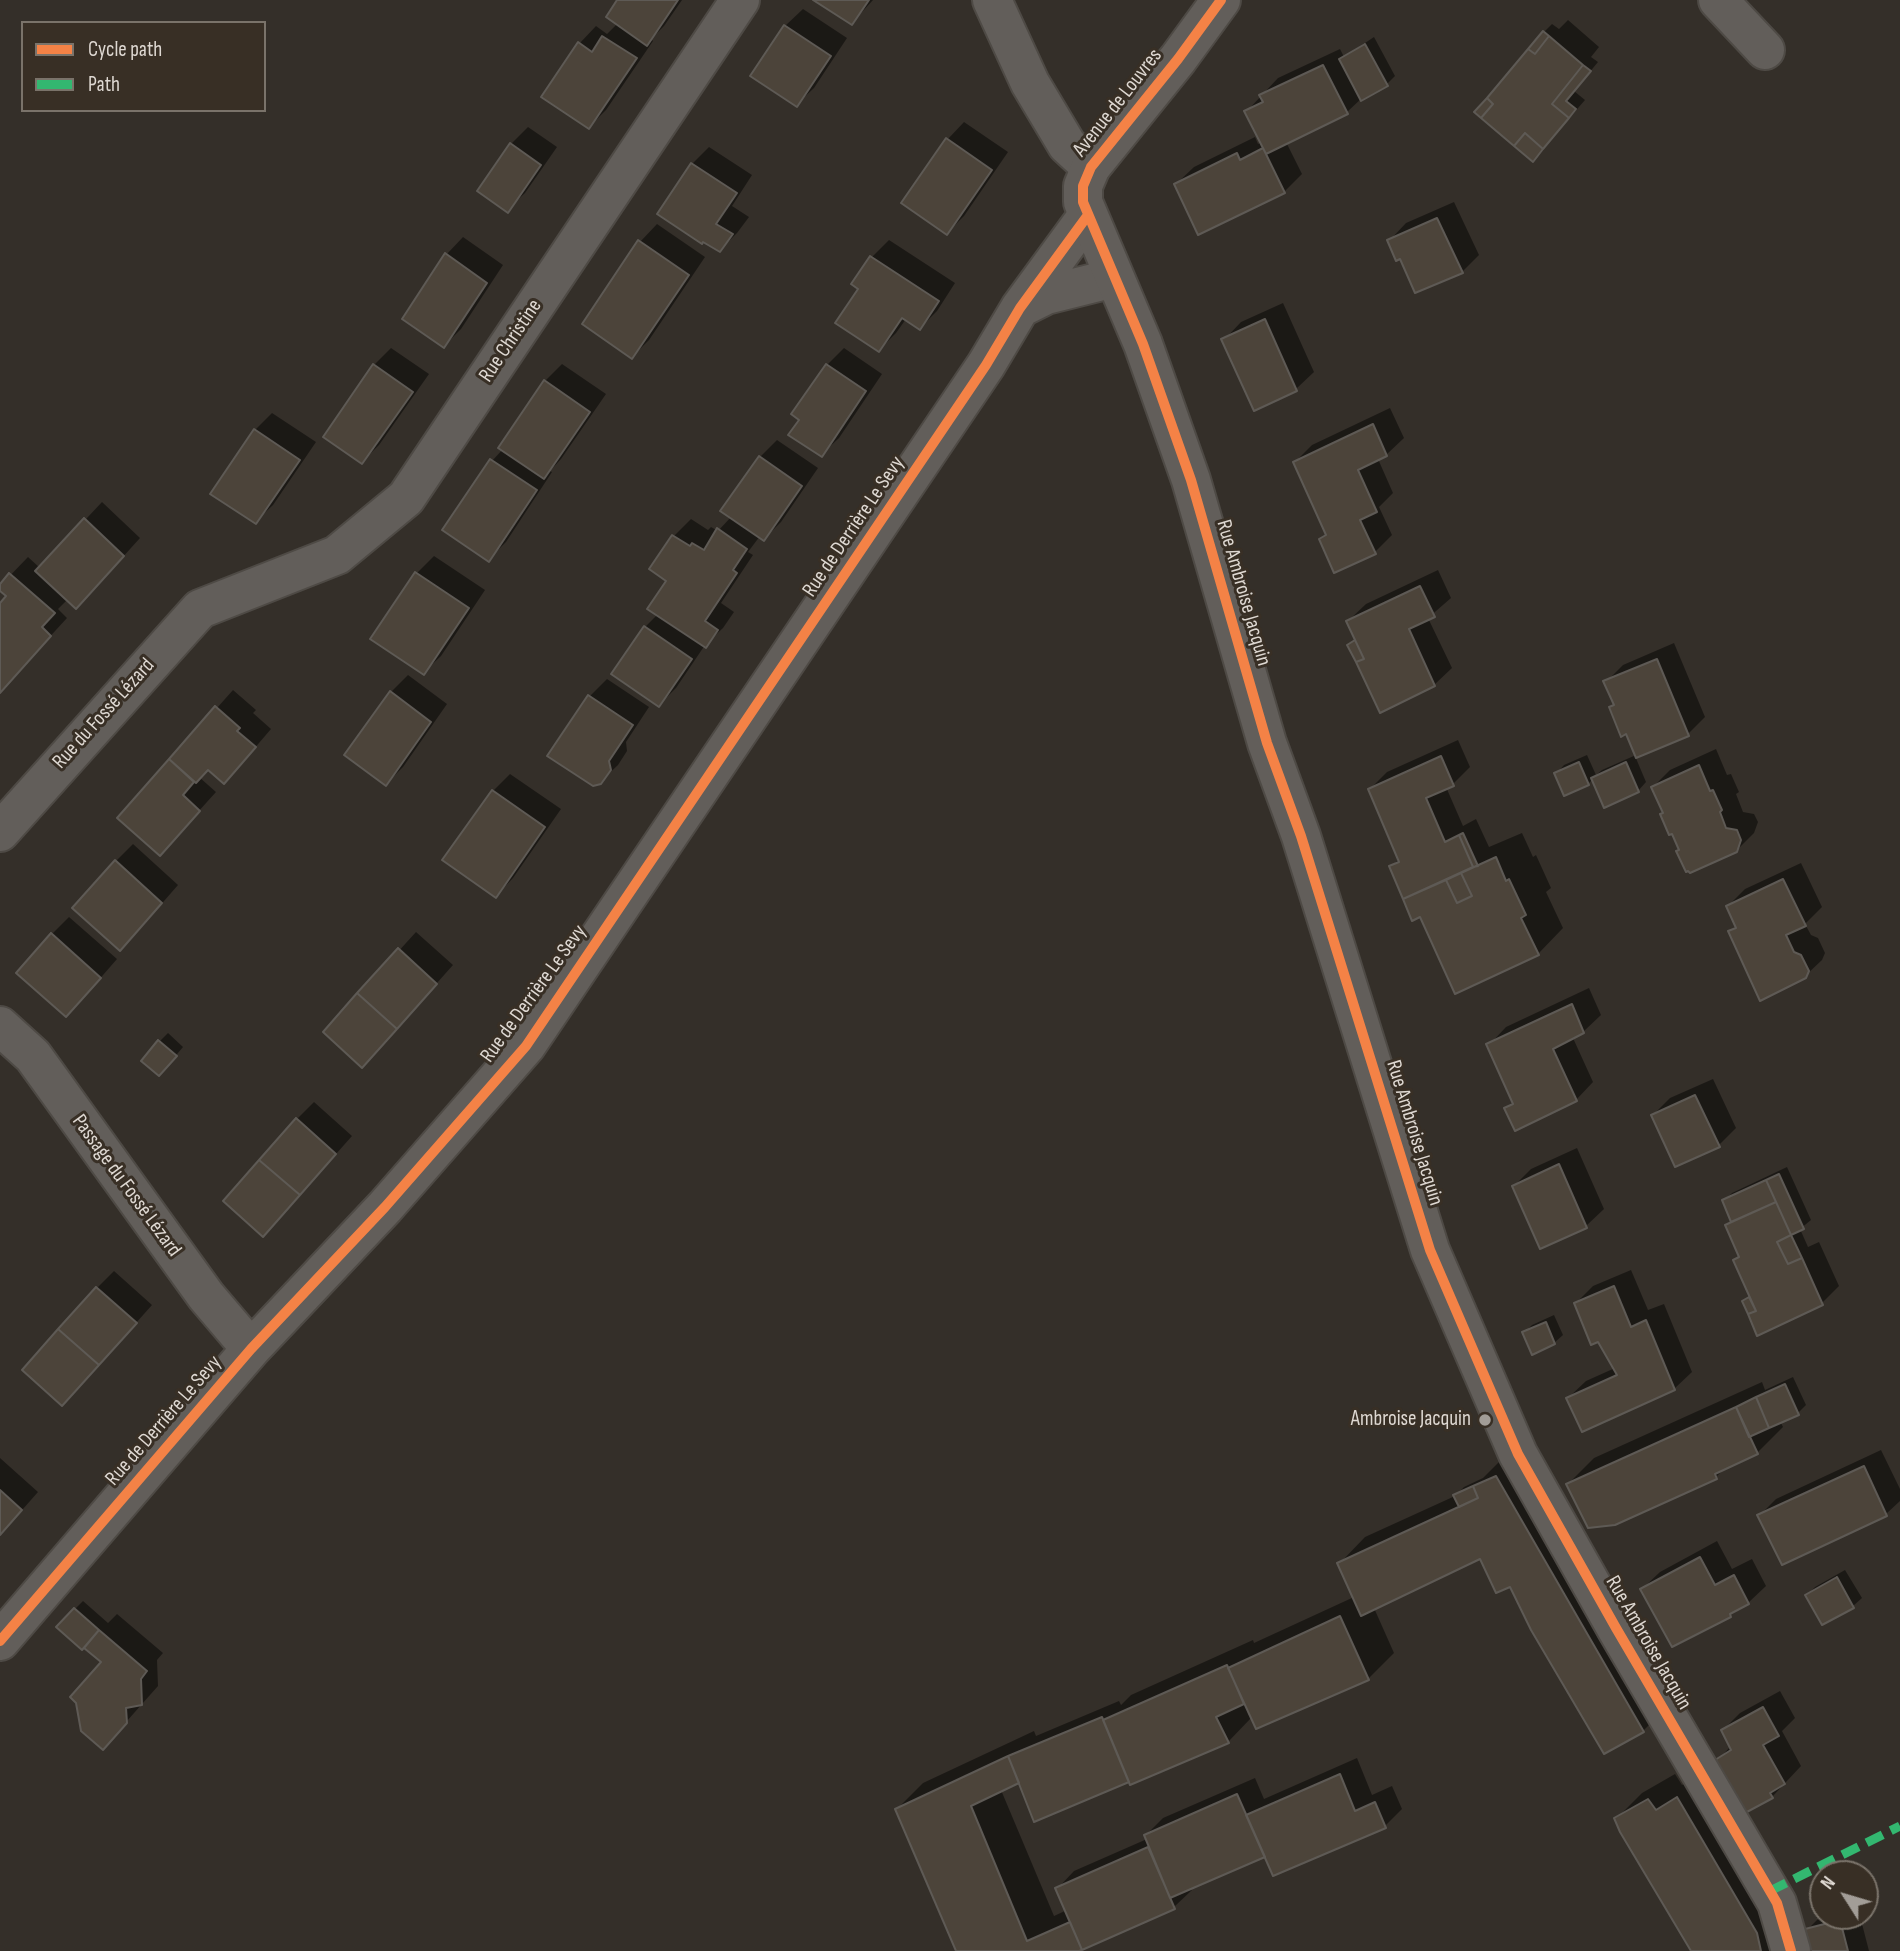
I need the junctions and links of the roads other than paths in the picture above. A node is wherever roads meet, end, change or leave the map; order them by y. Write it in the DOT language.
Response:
graph roads {
  1 [pos="740,0"];
  2 [pos="992,0"];
  3 [pos="1221,0"];
  4 [pos="1718,0"];
  5 [pos="1765,50"];
  6 [pos="1091,167"];
  7 [pos="1088,215"];
  8 [pos="1114,278"];
  9 [pos="1020,308"];
  10 [pos="199,613"];
  11 [pos="0,832"];
  12 [pos="0,1026"];
  13 [pos="251,1349"];
  14 [pos="0,1641"];
  15 [pos="1791,1951"];
  1 -- 10 [label="street, Rue Christine"];
  2 -- 6 [label="street"];
  3 -- 6 [label="street, Avenue de Louvres"];
  4 -- 5 [label="street"];
  6 -- 7 [label="street, Avenue de Louvres"];
  7 -- 8 [label="street, Avenue de Louvres"];
  7 -- 9 [label="street, Rue de Derrière Le Sevy"];
  8 -- 9 [label="street"];
  8 -- 15 [label="street, Rue Ambroise Jacquin"];
  9 -- 13 [label="street, Rue de Derrière Le Sevy"];
  10 -- 11 [label="street, Rue du Fossé Lézard"];
  12 -- 13 [label="street, Passage du Fossé Lézard"];
  13 -- 14 [label="street, Rue de Derrière Le Sevy"];
}
